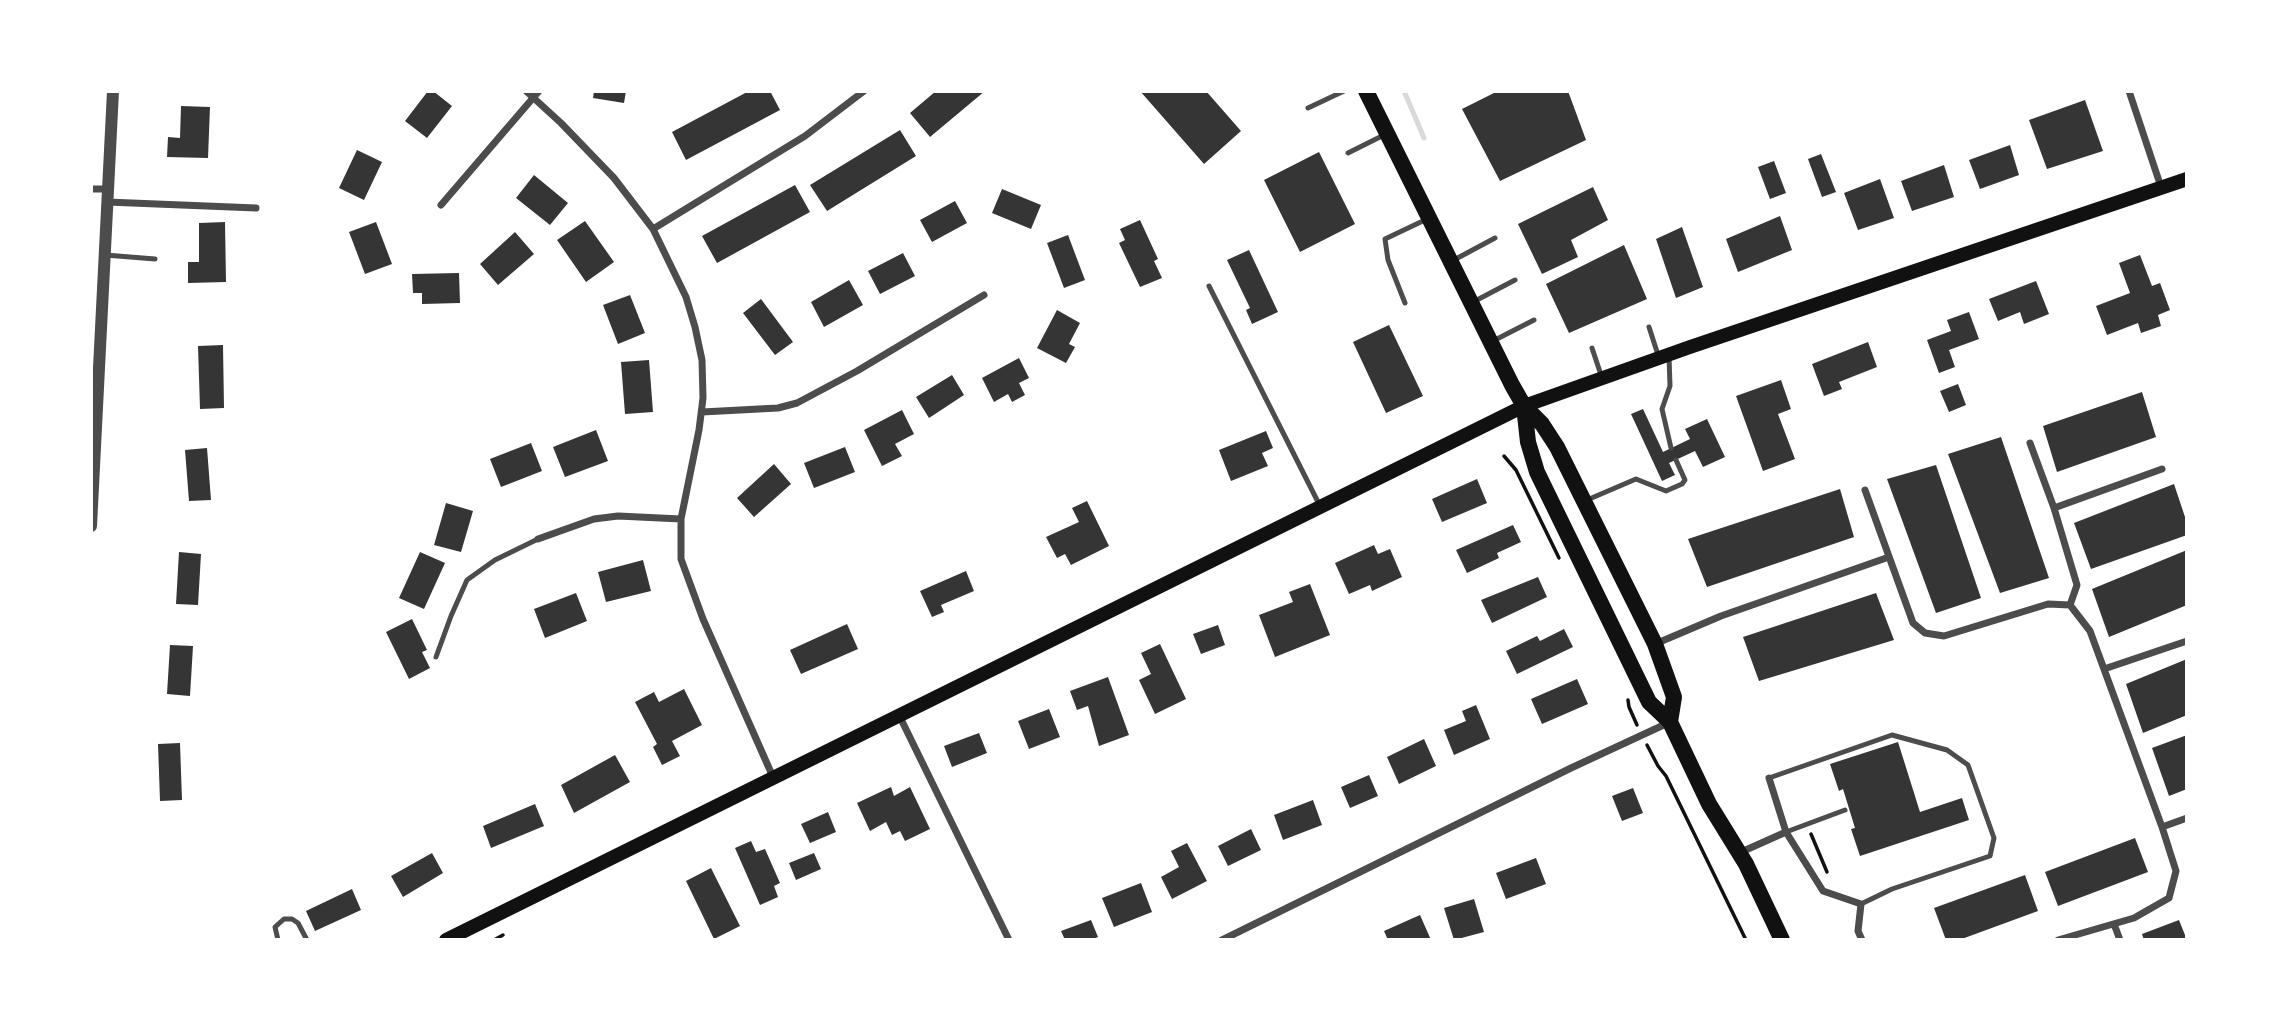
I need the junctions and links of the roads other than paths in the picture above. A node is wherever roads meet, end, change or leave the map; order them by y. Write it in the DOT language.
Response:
graph roads {
  1 [pos="113,91"];
  2 [pos="526,91"];
  3 [pos="864,91"];
  4 [pos="1344,91"];
  5 [pos="1366,91"];
  6 [pos="2129,91"];
  7 [pos="536,94"];
  8 [pos="1308,108"];
  9 [pos="1387,133"];
  10 [pos="1348,153"];
  11 [pos="2187,178"];
  12 [pos="2161,187"];
  13 [pos="91,189"];
  14 [pos="107,196"];
  15 [pos="441,205"];
  16 [pos="256,208"];
  17 [pos="1430,218"];
  18 [pos="653,229"];
  19 [pos="1495,238"];
  20 [pos="105,254"];
  21 [pos="155,259"];
  22 [pos="1452,262"];
  23 [pos="1515,279"];
  24 [pos="1209,286"];
  25 [pos="984,295"];
  26 [pos="1472,302"];
  27 [pos="1405,303"];
  28 [pos="1534,320"];
  29 [pos="1649,327"];
  30 [pos="1491,342"];
  31 [pos="1592,348"];
  32 [pos="1664,356"];
  33 [pos="1602,378"];
  34 [pos="1524,406"];
  35 [pos="702,412"];
  36 [pos="2030,443"];
  37 [pos="1671,449"];
  38 [pos="1676,460"];
  39 [pos="2162,469"];
  40 [pos="1865,490"];
  41 [pos="1584,501"];
  42 [pos="1320,506"];
  43 [pos="2054,508"];
  44 [pos="681,519"];
  45 [pos="91,526"];
  46 [pos="538,539"];
  47 [pos="1889,557"];
  48 [pos="2070,605"];
  49 [pos="2187,641"];
  50 [pos="1655,643"];
  51 [pos="436,657"];
  52 [pos="2104,669"];
  53 [pos="899,715"];
  54 [pos="1670,722"];
  55 [pos="773,777"];
  56 [pos="1769,778"];
  57 [pos="1845,810"];
  58 [pos="2187,818"];
  59 [pos="2162,827"];
  60 [pos="1786,832"];
  61 [pos="1739,853"];
  62 [pos="1861,904"];
  63 [pos="2114,924"];
  64 [pos="278,940"];
  65 [pos="307,940"];
  66 [pos="446,940"];
  67 [pos="1009,940"];
  68 [pos="1222,940"];
  69 [pos="1782,940"];
  70 [pos="1862,940"];
  71 [pos="2058,940"];
  72 [pos="2120,940"];
  1 -- 14 [label="street"];
  2 -- 7 [label="street"];
  3 -- 18 [label="street"];
  4 -- 8 [label="lane"];
  5 -- 9 [label="main road"];
  6 -- 12 [label="street"];
  7 -- 15 [label="street"];
  7 -- 18 [label="street"];
  9 -- 10 [label="lane"];
  9 -- 17 [label="main road"];
  11 -- 12 [label="main road"];
  12 -- 32 [label="main road"];
  13 -- 14 [label="street"];
  14 -- 16 [label="street"];
  14 -- 20 [label="street"];
  17 -- 22 [label="main road"];
  17 -- 27 [label="lane"];
  18 -- 35 [label="street"];
  19 -- 22 [label="lane"];
  20 -- 21 [label="lane"];
  20 -- 45 [label="street"];
  22 -- 26 [label="main road"];
  23 -- 26 [label="lane"];
  24 -- 42 [label="lane"];
  25 -- 35 [label="street"];
  26 -- 30 [label="main road"];
  28 -- 30 [label="lane"];
  29 -- 32 [label="lane"];
  30 -- 34 [label="main road"];
  31 -- 33 [label="lane"];
  32 -- 33 [label="main road"];
  32 -- 37 [label="lane"];
  33 -- 34 [label="main road"];
  34 -- 41 [label="main road"];
  34 -- 42 [label="main road"];
  34 -- 54 [label="main road"];
  35 -- 44 [label="street"];
  36 -- 43 [label="street"];
  38 -- 41 [label="lane"];
  39 -- 43 [label="street"];
  40 -- 47 [label="street"];
  41 -- 50 [label="main road"];
  42 -- 53 [label="main road"];
  43 -- 48 [label="street"];
  44 -- 46 [label="street"];
  44 -- 55 [label="street"];
  46 -- 51 [label="lane"];
  47 -- 48 [label="street"];
  47 -- 50 [label="street"];
  48 -- 52 [label="street"];
  49 -- 52 [label="street"];
  50 -- 54 [label="main road"];
  52 -- 59 [label="street"];
  53 -- 55 [label="main road"];
  53 -- 67 [label="street"];
  54 -- 61 [label="main road"];
  54 -- 68 [label="street"];
  55 -- 66 [label="main road"];
  56 -- 60 [label="street"];
  56 -- 62 [label="lane"];
  57 -- 60 [label="lane"];
  58 -- 59 [label="street"];
  59 -- 63 [label="street"];
  60 -- 61 [label="street"];
  60 -- 62 [label="street"];
  61 -- 69 [label="main road"];
  62 -- 70 [label="street"];
  63 -- 71 [label="street"];
  63 -- 72 [label="street"];
  64 -- 65 [label="lane"];
}
